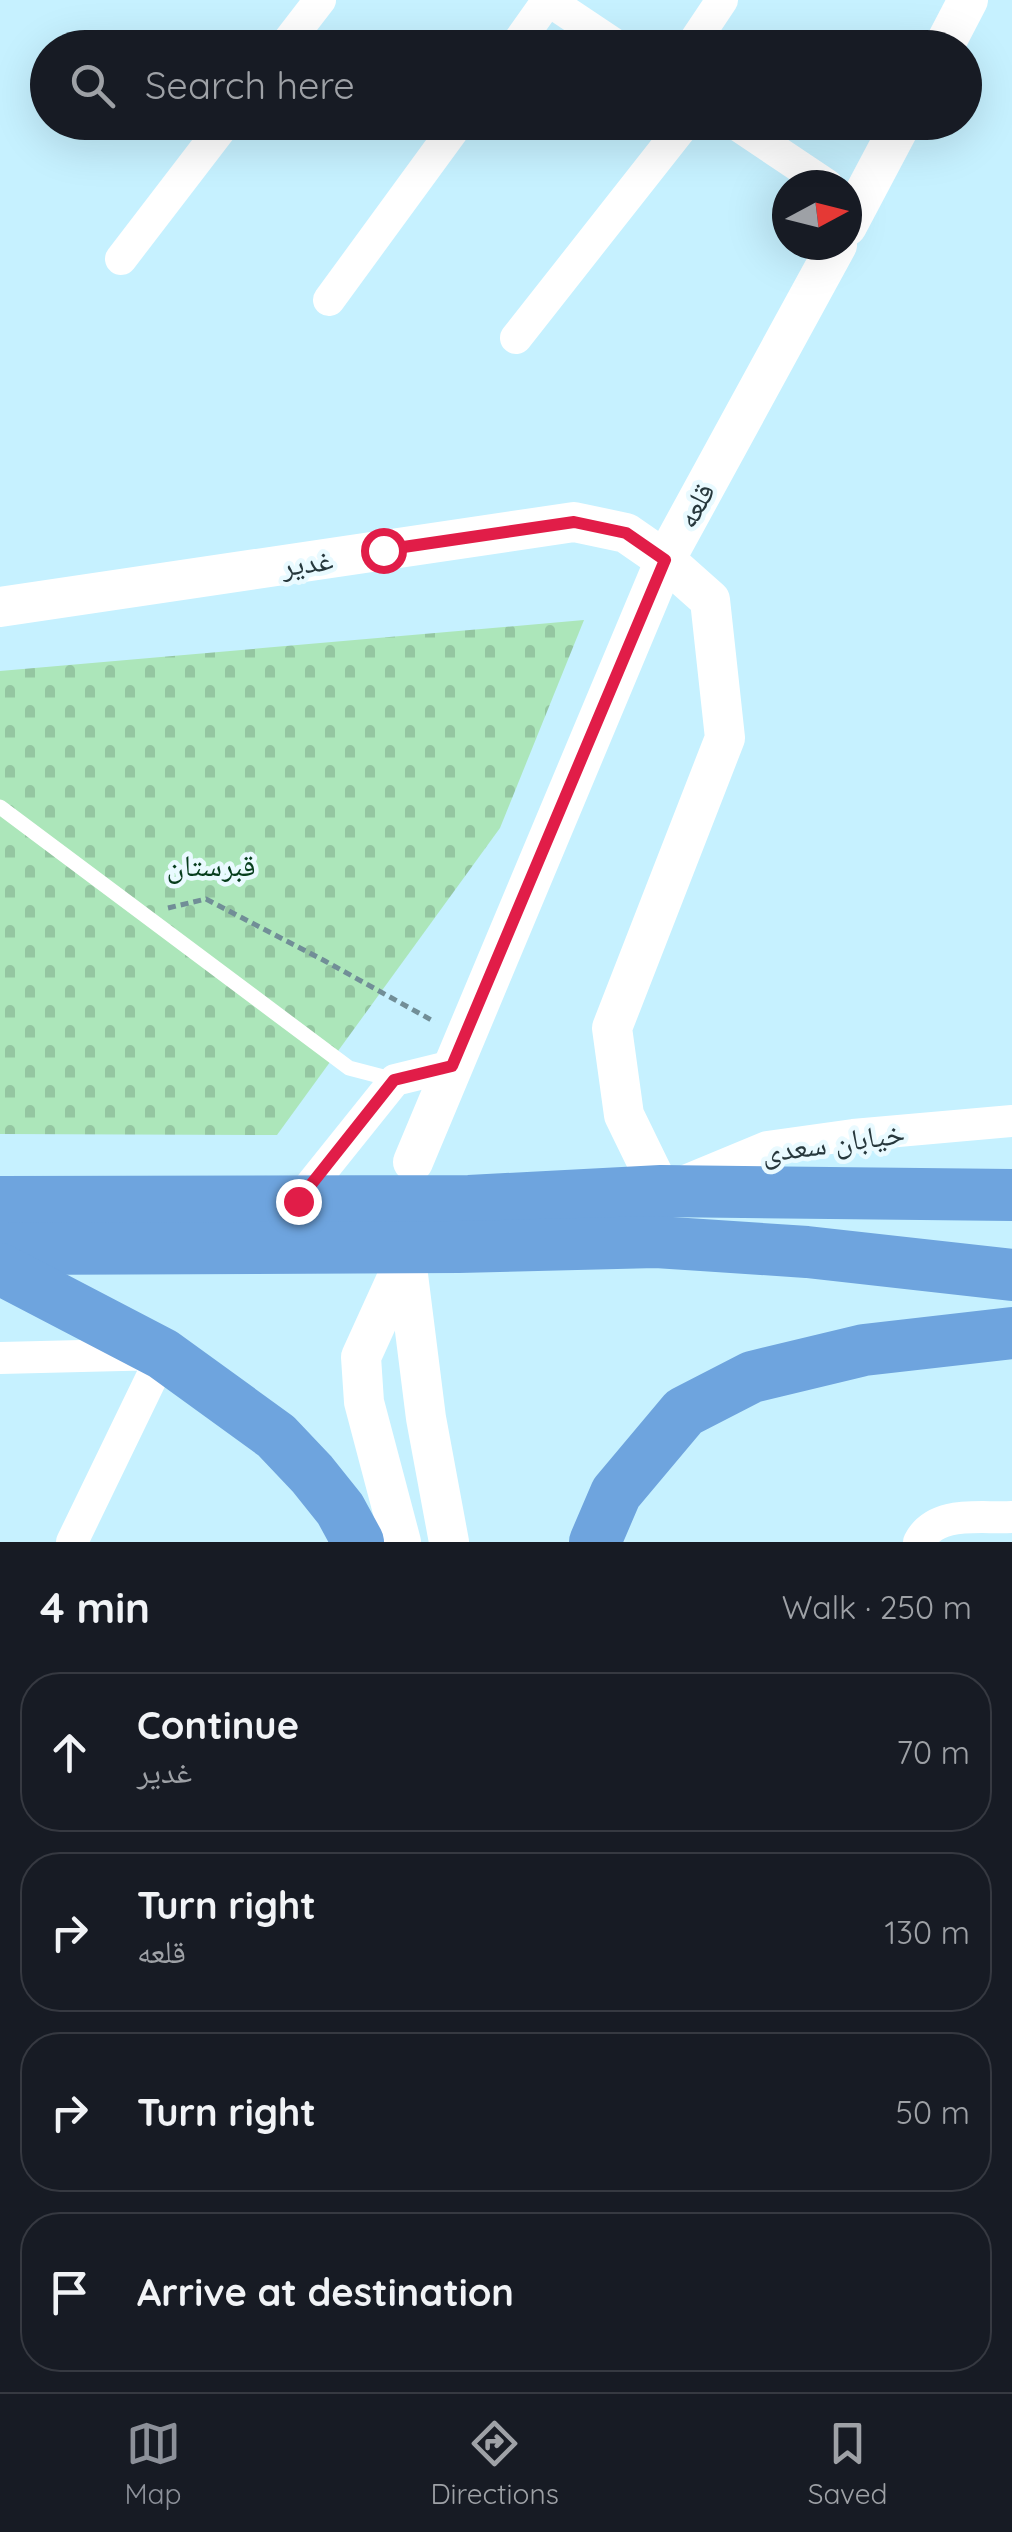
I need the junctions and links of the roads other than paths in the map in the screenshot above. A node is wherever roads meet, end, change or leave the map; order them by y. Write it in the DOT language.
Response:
graph roads {
  1 [pos="320,0"];
  2 [pos="548,0"];
  3 [pos="722,0"];
  4 [pos="968,0"];
  5 [pos="298,30"];
  6 [pos="527,30"];
  7 [pos="593,30"];
  8 [pos="702,30"];
  9 [pos="952,30"];
  10 [pos="212,140"];
  11 [pos="446,140"];
  12 [pos="672,140"];
  13 [pos="758,140"];
  14 [pos="889,140"];
  15 [pos="799,170"];
  16 [pos="862,180"];
  17 [pos="122,258"];
  18 [pos="829,260"];
  19 [pos="329,300"];
  20 [pos="516,338"];
  21 [pos="665,560"];
  22 [pos="0,607"];
  23 [pos="0,807"];
  24 [pos="458,1052"];
  25 [pos="394,1080"];
  26 [pos="1012,1121"];
  27 [pos="412,1162"];
  28 [pos="661,1191"];
  29 [pos="1012,1195"];
  30 [pos="298,1201"];
  31 [pos="0,1202"];
  32 [pos="0,1249"];
  33 [pos="0,1269"];
  34 [pos="1012,1275"];
  35 [pos="1012,1333"];
  36 [pos="163,1354"];
  37 [pos="0,1358"];
  38 [pos="1012,1517"];
  39 [pos="72,1542"];
  40 [pos="358,1542"];
  41 [pos="401,1542"];
  42 [pos="449,1542"];
  43 [pos="595,1542"];
  44 [pos="919,1542"];
  1 -- 5 [label="street"];
  2 -- 6 [label="street"];
  2 -- 7 [label="street"];
  3 -- 8 [label="street"];
  4 -- 9 [label="street"];
  10 -- 17 [label="street"];
  11 -- 19 [label="street"];
  12 -- 20 [label="street"];
  13 -- 15 [label="street"];
  14 -- 16 [label="street"];
  18 -- 21 [label="street, قلعه"];
  21 -- 22 [label="street, غدیر"];
  21 -- 24 [label="street, قلعه"];
  21 -- 28 [label="street, غدیر"];
  23 -- 25 [label="lane"];
  24 -- 25 [label="street"];
  24 -- 27 [label="street, قلعه"];
  25 -- 30 [label="street"];
  26 -- 28 [label="street, خیابان سعدی"];
  28 -- 29 [label="highway"];
  28 -- 30 [label="highway"];
  30 -- 31 [label="highway"];
  32 -- 34 [label="highway"];
  33 -- 36 [label="highway"];
  35 -- 43 [label="highway"];
  36 -- 37 [label="street"];
  36 -- 39 [label="street"];
  36 -- 40 [label="highway"];
  38 -- 44 [label="street"];
  41 -- 42 [label="street"];
}
